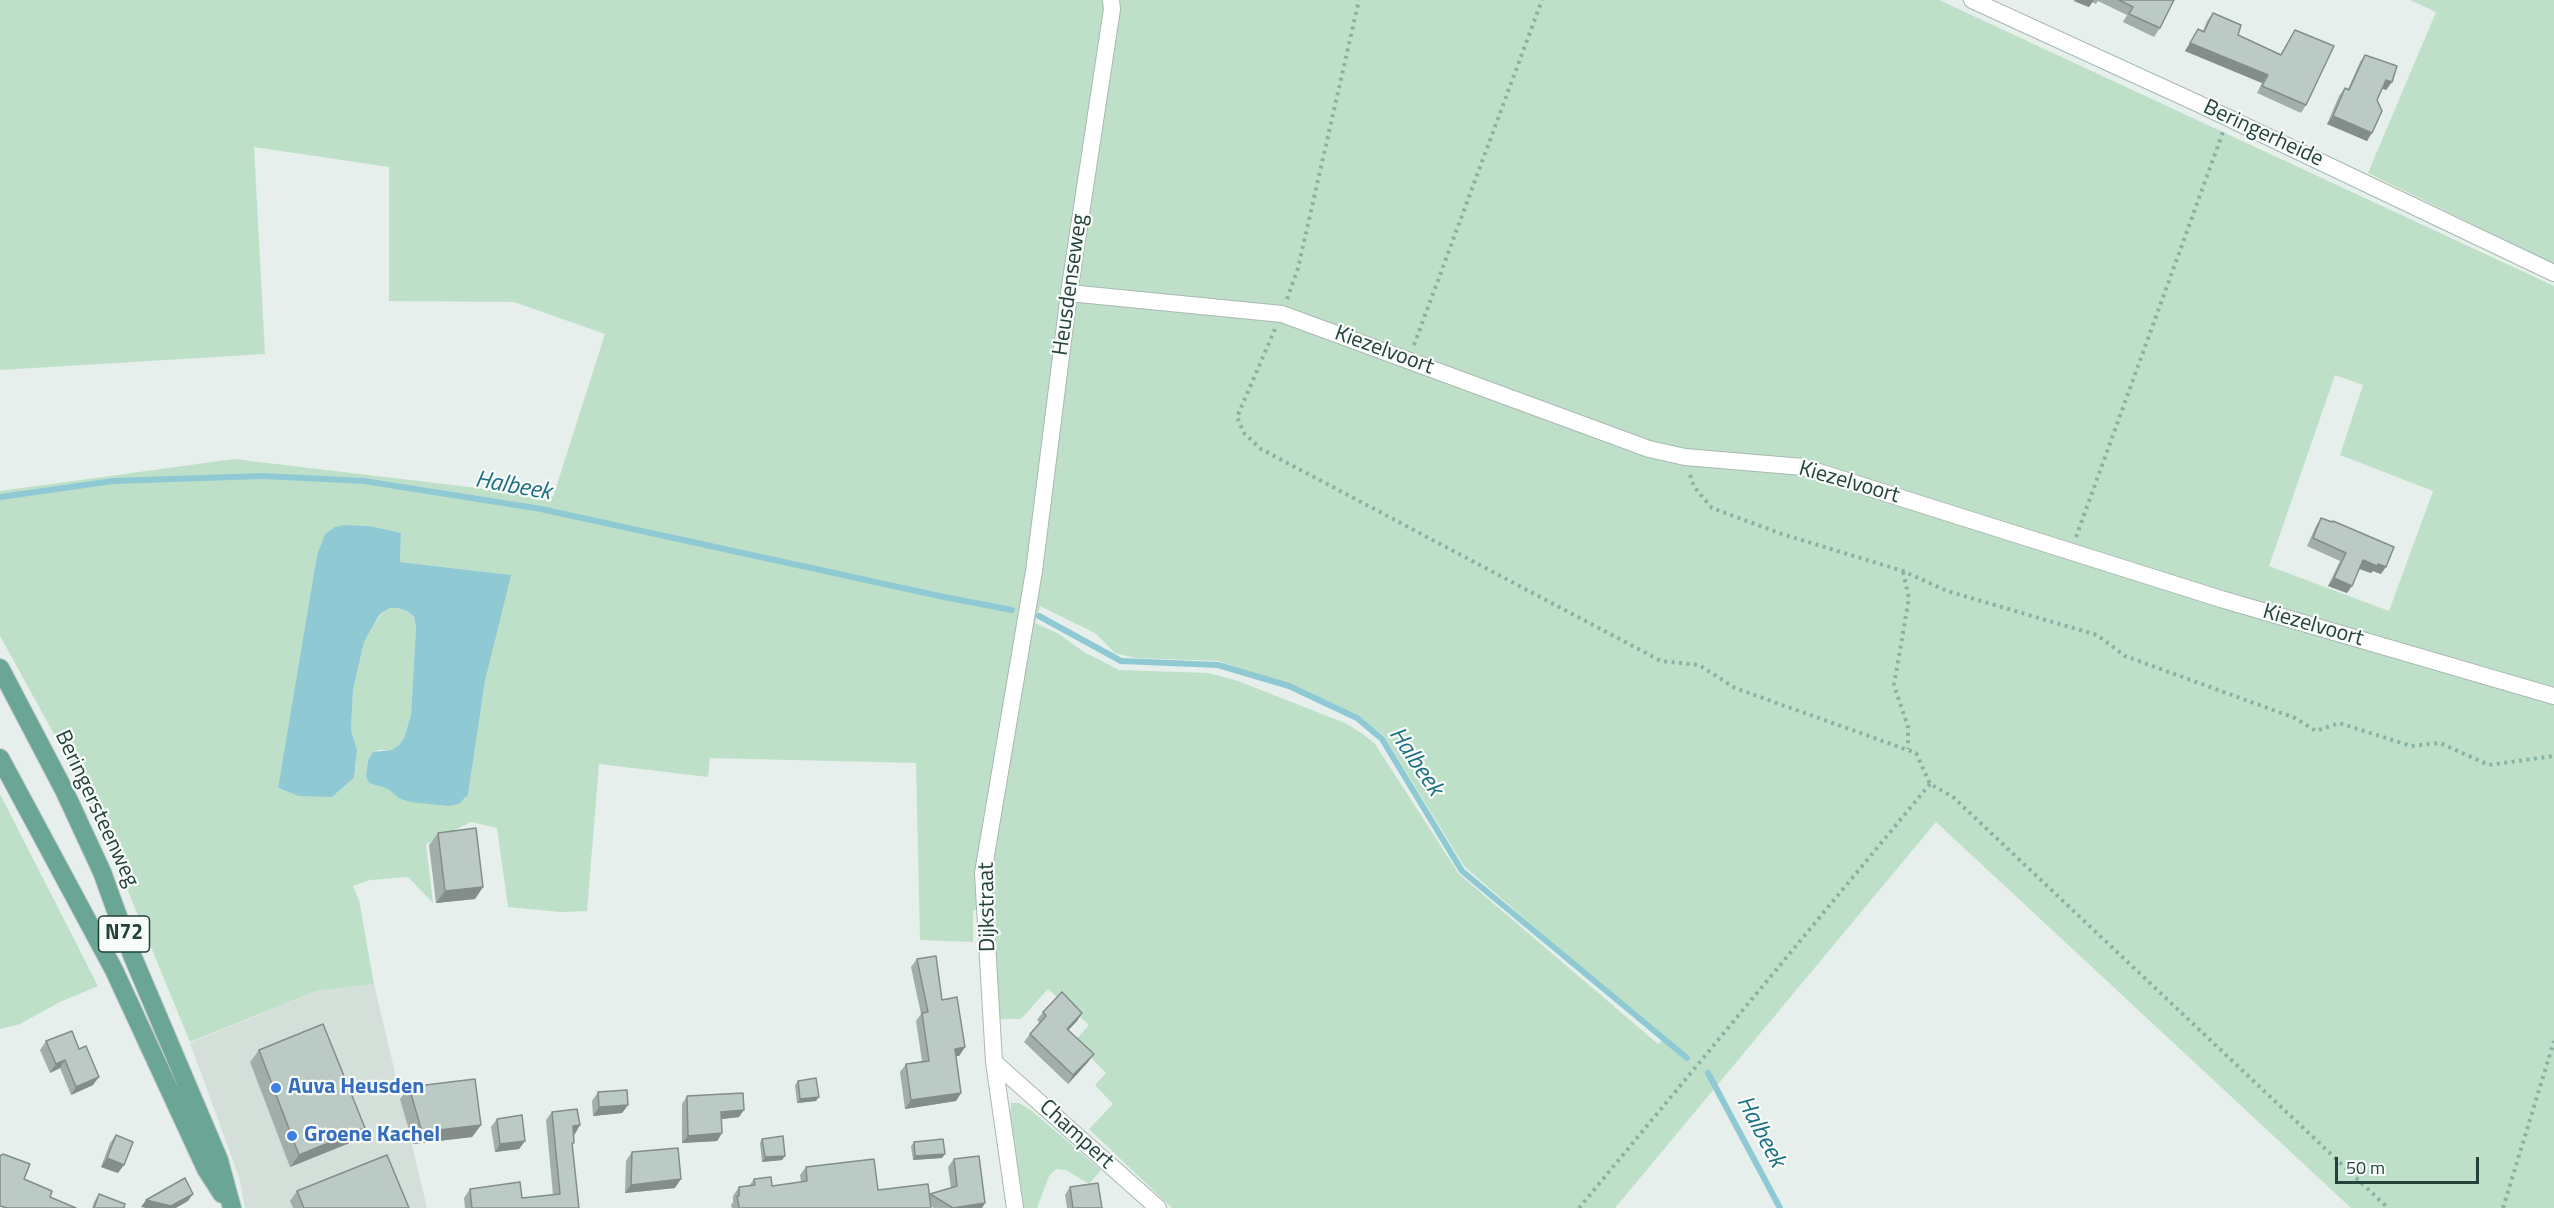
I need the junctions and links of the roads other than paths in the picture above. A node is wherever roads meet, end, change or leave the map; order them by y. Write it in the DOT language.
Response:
graph roads {
  1 [pos="1111,0"];
  2 [pos="1972,0"];
  3 [pos="2554,271"];
  4 [pos="1069,293"];
  5 [pos="1034,572"];
  6 [pos="0,668"];
  7 [pos="2554,696"];
  8 [pos="0,758"];
  9 [pos="994,1062"];
  10 [pos="232,1208"];
  11 [pos="1015,1208"];
  12 [pos="1158,1208"];
  1 -- 4 [label="street, Heusdenseweg"];
  2 -- 3 [label="street, Beringerheide"];
  4 -- 5 [label="street, Heusdenseweg"];
  4 -- 7 [label="street, Kiezelvoort"];
  5 -- 9 [label="street, Dijkstraat"];
  6 -- 10 [label="main road, Beringersteenweg / N72"];
  8 -- 10 [label="main road, Beringersteenweg / N72"];
  9 -- 11 [label="street, Dijkstraat"];
  9 -- 12 [label="street, Champert"];
}
